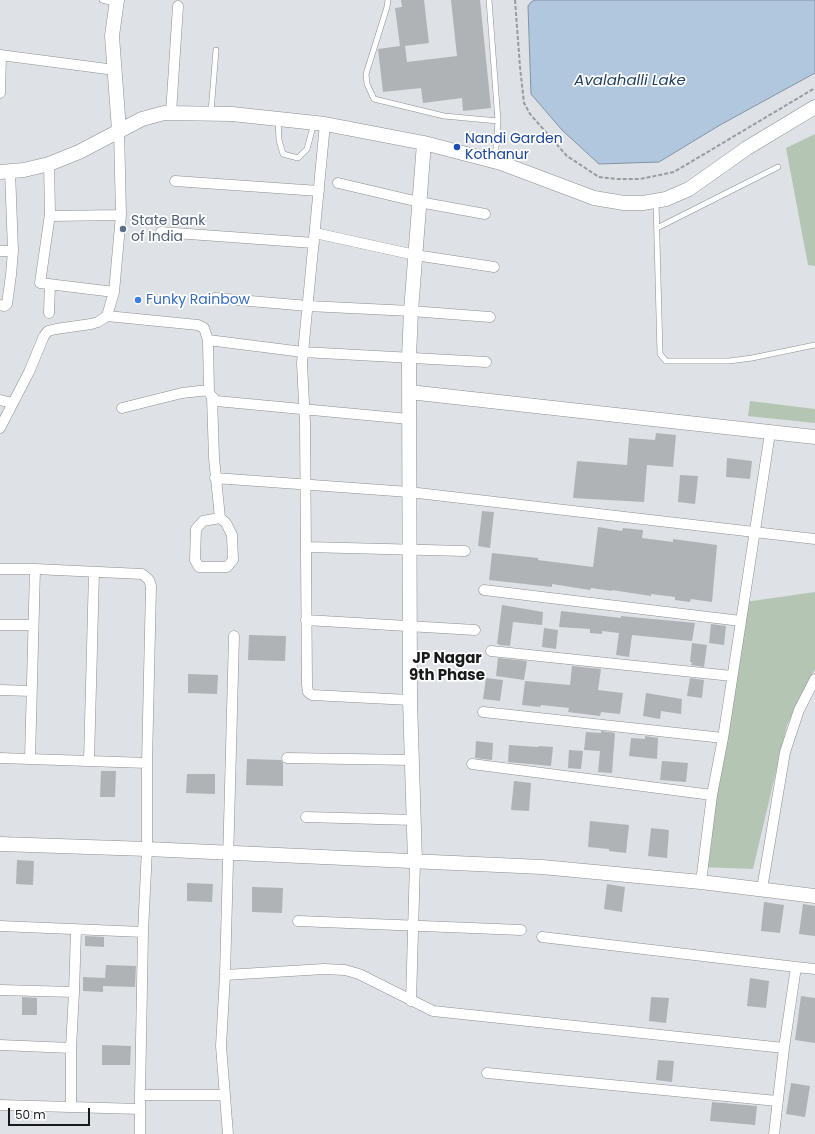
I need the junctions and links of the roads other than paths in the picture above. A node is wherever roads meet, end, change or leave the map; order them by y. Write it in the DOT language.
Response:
graph roads {
  1 [pos="102,0"];
  2 [pos="388,0"];
  3 [pos="489,0"];
  4 [pos="116,2"];
  5 [pos="178,6"];
  6 [pos="216,50"];
  7 [pos="0,55"];
  8 [pos="115,70"];
  9 [pos="0,93"];
  10 [pos="815,107"];
  11 [pos="171,113"];
  12 [pos="210,113"];
  13 [pos="278,119"];
  14 [pos="498,121"];
  15 [pos="319,123"];
  16 [pos="119,130"];
  17 [pos="424,143"];
  18 [pos="494,162"];
  19 [pos="49,164"];
  20 [pos="778,167"];
  21 [pos="5,172"];
  22 [pos="175,181"];
  23 [pos="338,183"];
  24 [pos="319,191"];
  25 [pos="656,201"];
  26 [pos="419,202"];
  27 [pos="50,214"];
  28 [pos="486,214"];
  29 [pos="121,215"];
  30 [pos="657,228"];
  31 [pos="161,232"];
  32 [pos="315,238"];
  33 [pos="0,251"];
  34 [pos="13,251"];
  35 [pos="415,255"];
  36 [pos="494,267"];
  37 [pos="50,284"];
  38 [pos="114,292"];
  39 [pos="215,298"];
  40 [pos="0,305"];
  41 [pos="308,306"];
  42 [pos="411,311"];
  43 [pos="49,313"];
  44 [pos="107,316"];
  45 [pos="490,317"];
  46 [pos="208,340"];
  47 [pos="815,345"];
  48 [pos="304,352"];
  49 [pos="409,357"];
  50 [pos="486,362"];
  51 [pos="409,392"];
  52 [pos="210,394"];
  53 [pos="0,400"];
  54 [pos="13,403"];
  55 [pos="122,408"];
  56 [pos="304,409"];
  57 [pos="409,419"];
  58 [pos="0,428"];
  59 [pos="770,433"];
  60 [pos="815,437"];
  61 [pos="215,478"];
  62 [pos="306,484"];
  63 [pos="409,492"];
  64 [pos="220,518"];
  65 [pos="755,532"];
  66 [pos="815,539"];
  67 [pos="306,547"];
  68 [pos="409,550"];
  69 [pos="465,551"];
  70 [pos="0,569"];
  71 [pos="35,569"];
  72 [pos="94,572"];
  73 [pos="484,590"];
  74 [pos="306,620"];
  75 [pos="741,621"];
  76 [pos="0,625"];
  77 [pos="33,625"];
  78 [pos="409,626"];
  79 [pos="475,630"];
  80 [pos="234,636"];
  81 [pos="491,651"];
  82 [pos="732,676"];
  83 [pos="815,679"];
  84 [pos="0,690"];
  85 [pos="31,692"];
  86 [pos="410,700"];
  87 [pos="483,712"];
  88 [pos="723,738"];
  89 [pos="0,758"];
  90 [pos="287,758"];
  91 [pos="30,759"];
  92 [pos="412,760"];
  93 [pos="89,761"];
  94 [pos="147,764"];
  95 [pos="472,764"];
  96 [pos="712,795"];
  97 [pos="306,817"];
  98 [pos="414,820"];
  99 [pos="0,844"];
  100 [pos="147,849"];
  101 [pos="228,853"];
  102 [pos="415,862"];
  103 [pos="701,882"];
  104 [pos="762,889"];
  105 [pos="815,896"];
  106 [pos="298,921"];
  107 [pos="0,926"];
  108 [pos="413,926"];
  109 [pos="76,930"];
  110 [pos="521,930"];
  111 [pos="143,932"];
  112 [pos="542,938"];
  113 [pos="796,966"];
  114 [pos="815,969"];
  115 [pos="225,975"];
  116 [pos="0,990"];
  117 [pos="74,992"];
  118 [pos="411,1001"];
  119 [pos="0,1046"];
  120 [pos="71,1048"];
  121 [pos="784,1048"];
  122 [pos="488,1073"];
  123 [pos="140,1095"];
  124 [pos="225,1095"];
  125 [pos="777,1102"];
  126 [pos="0,1105"];
  127 [pos="71,1107"];
  128 [pos="140,1109"];
  129 [pos="140,1134"];
  130 [pos="228,1134"];
  131 [pos="774,1134"];
  1 -- 4 [label="lane"];
  2 -- 14 [label="lane"];
  3 -- 14 [label="lane"];
  4 -- 8 [label="street"];
  5 -- 11 [label="street"];
  6 -- 12 [label="lane"];
  7 -- 8 [label="street"];
  7 -- 9 [label="street"];
  8 -- 16 [label="street"];
  10 -- 25 [label="street"];
  11 -- 12 [label="street"];
  11 -- 16 [label="street"];
  12 -- 13 [label="street"];
  13 -- 15 [label="street"];
  13 -- 15 [label="lane"];
  14 -- 18 [label="lane"];
  15 -- 17 [label="street"];
  15 -- 24 [label="street"];
  16 -- 19 [label="street"];
  16 -- 29 [label="street"];
  17 -- 18 [label="street"];
  17 -- 26 [label="street"];
  18 -- 25 [label="street"];
  19 -- 21 [label="street"];
  19 -- 27 [label="street"];
  20 -- 30 [label="lane"];
  21 -- 34 [label="street"];
  22 -- 24 [label="street"];
  23 -- 26 [label="street"];
  24 -- 32 [label="street"];
  25 -- 30 [label="lane"];
  26 -- 28 [label="street"];
  26 -- 35 [label="street"];
  27 -- 29 [label="street"];
  27 -- 37 [label="street"];
  29 -- 38 [label="street"];
  30 -- 47 [label="lane"];
  31 -- 32 [label="street"];
  32 -- 35 [label="street"];
  32 -- 41 [label="street"];
  33 -- 34 [label="street"];
  34 -- 40 [label="street"];
  35 -- 36 [label="street"];
  35 -- 42 [label="street"];
  37 -- 38 [label="street"];
  37 -- 43 [label="street"];
  38 -- 44 [label="street"];
  39 -- 41 [label="street"];
  41 -- 42 [label="street"];
  41 -- 48 [label="street"];
  42 -- 45 [label="street"];
  42 -- 49 [label="street"];
  44 -- 46 [label="street"];
  44 -- 54 [label="street"];
  46 -- 48 [label="street"];
  46 -- 52 [label="street"];
  48 -- 49 [label="street"];
  48 -- 56 [label="street"];
  49 -- 50 [label="street"];
  49 -- 51 [label="street"];
  51 -- 57 [label="street"];
  51 -- 59 [label="street"];
  52 -- 55 [label="street"];
  52 -- 56 [label="street"];
  52 -- 61 [label="street"];
  53 -- 54 [label="street"];
  54 -- 58 [label="street"];
  56 -- 57 [label="street"];
  56 -- 62 [label="street"];
  57 -- 63 [label="street"];
  59 -- 60 [label="street"];
  59 -- 65 [label="street"];
  61 -- 62 [label="street"];
  61 -- 64 [label="street"];
  62 -- 63 [label="street"];
  62 -- 67 [label="street"];
  63 -- 65 [label="street"];
  63 -- 68 [label="street"];
  64 -- 64 [label="street"];
  65 -- 66 [label="street"];
  65 -- 75 [label="street"];
  67 -- 68 [label="street"];
  67 -- 74 [label="street"];
  68 -- 69 [label="street"];
  68 -- 78 [label="street"];
  70 -- 71 [label="street"];
  71 -- 72 [label="street"];
  71 -- 77 [label="street"];
  72 -- 93 [label="street"];
  72 -- 94 [label="street"];
  73 -- 75 [label="street"];
  74 -- 78 [label="street"];
  74 -- 86 [label="street"];
  75 -- 82 [label="street"];
  76 -- 77 [label="street"];
  77 -- 85 [label="street"];
  78 -- 79 [label="street"];
  78 -- 86 [label="street"];
  80 -- 101 [label="street"];
  81 -- 82 [label="street"];
  82 -- 88 [label="street"];
  83 -- 104 [label="street"];
  84 -- 85 [label="street"];
  85 -- 91 [label="street"];
  86 -- 92 [label="street"];
  87 -- 88 [label="street"];
  88 -- 96 [label="street"];
  89 -- 91 [label="street"];
  90 -- 92 [label="street"];
  91 -- 93 [label="street"];
  92 -- 98 [label="street"];
  93 -- 94 [label="street"];
  94 -- 100 [label="street"];
  95 -- 96 [label="street"];
  96 -- 103 [label="street"];
  97 -- 98 [label="street"];
  98 -- 102 [label="street"];
  99 -- 100 [label="street"];
  100 -- 101 [label="street"];
  100 -- 111 [label="street"];
  101 -- 102 [label="street"];
  101 -- 115 [label="street"];
  102 -- 103 [label="street"];
  102 -- 108 [label="street"];
  103 -- 104 [label="street"];
  104 -- 105 [label="street"];
  106 -- 108 [label="street"];
  107 -- 109 [label="street"];
  108 -- 110 [label="street"];
  108 -- 118 [label="street"];
  109 -- 111 [label="street"];
  109 -- 117 [label="street"];
  111 -- 123 [label="street"];
  112 -- 113 [label="street"];
  113 -- 114 [label="street"];
  113 -- 121 [label="street"];
  115 -- 118 [label="street"];
  115 -- 124 [label="street"];
  116 -- 117 [label="street"];
  117 -- 120 [label="street"];
  118 -- 121 [label="street"];
  119 -- 120 [label="street"];
  120 -- 127 [label="street"];
  121 -- 125 [label="street"];
  122 -- 125 [label="street"];
  123 -- 124 [label="street"];
  123 -- 128 [label="street"];
  124 -- 130 [label="street"];
  125 -- 131 [label="street"];
  126 -- 127 [label="street"];
  127 -- 128 [label="street"];
  128 -- 129 [label="street"];
}
